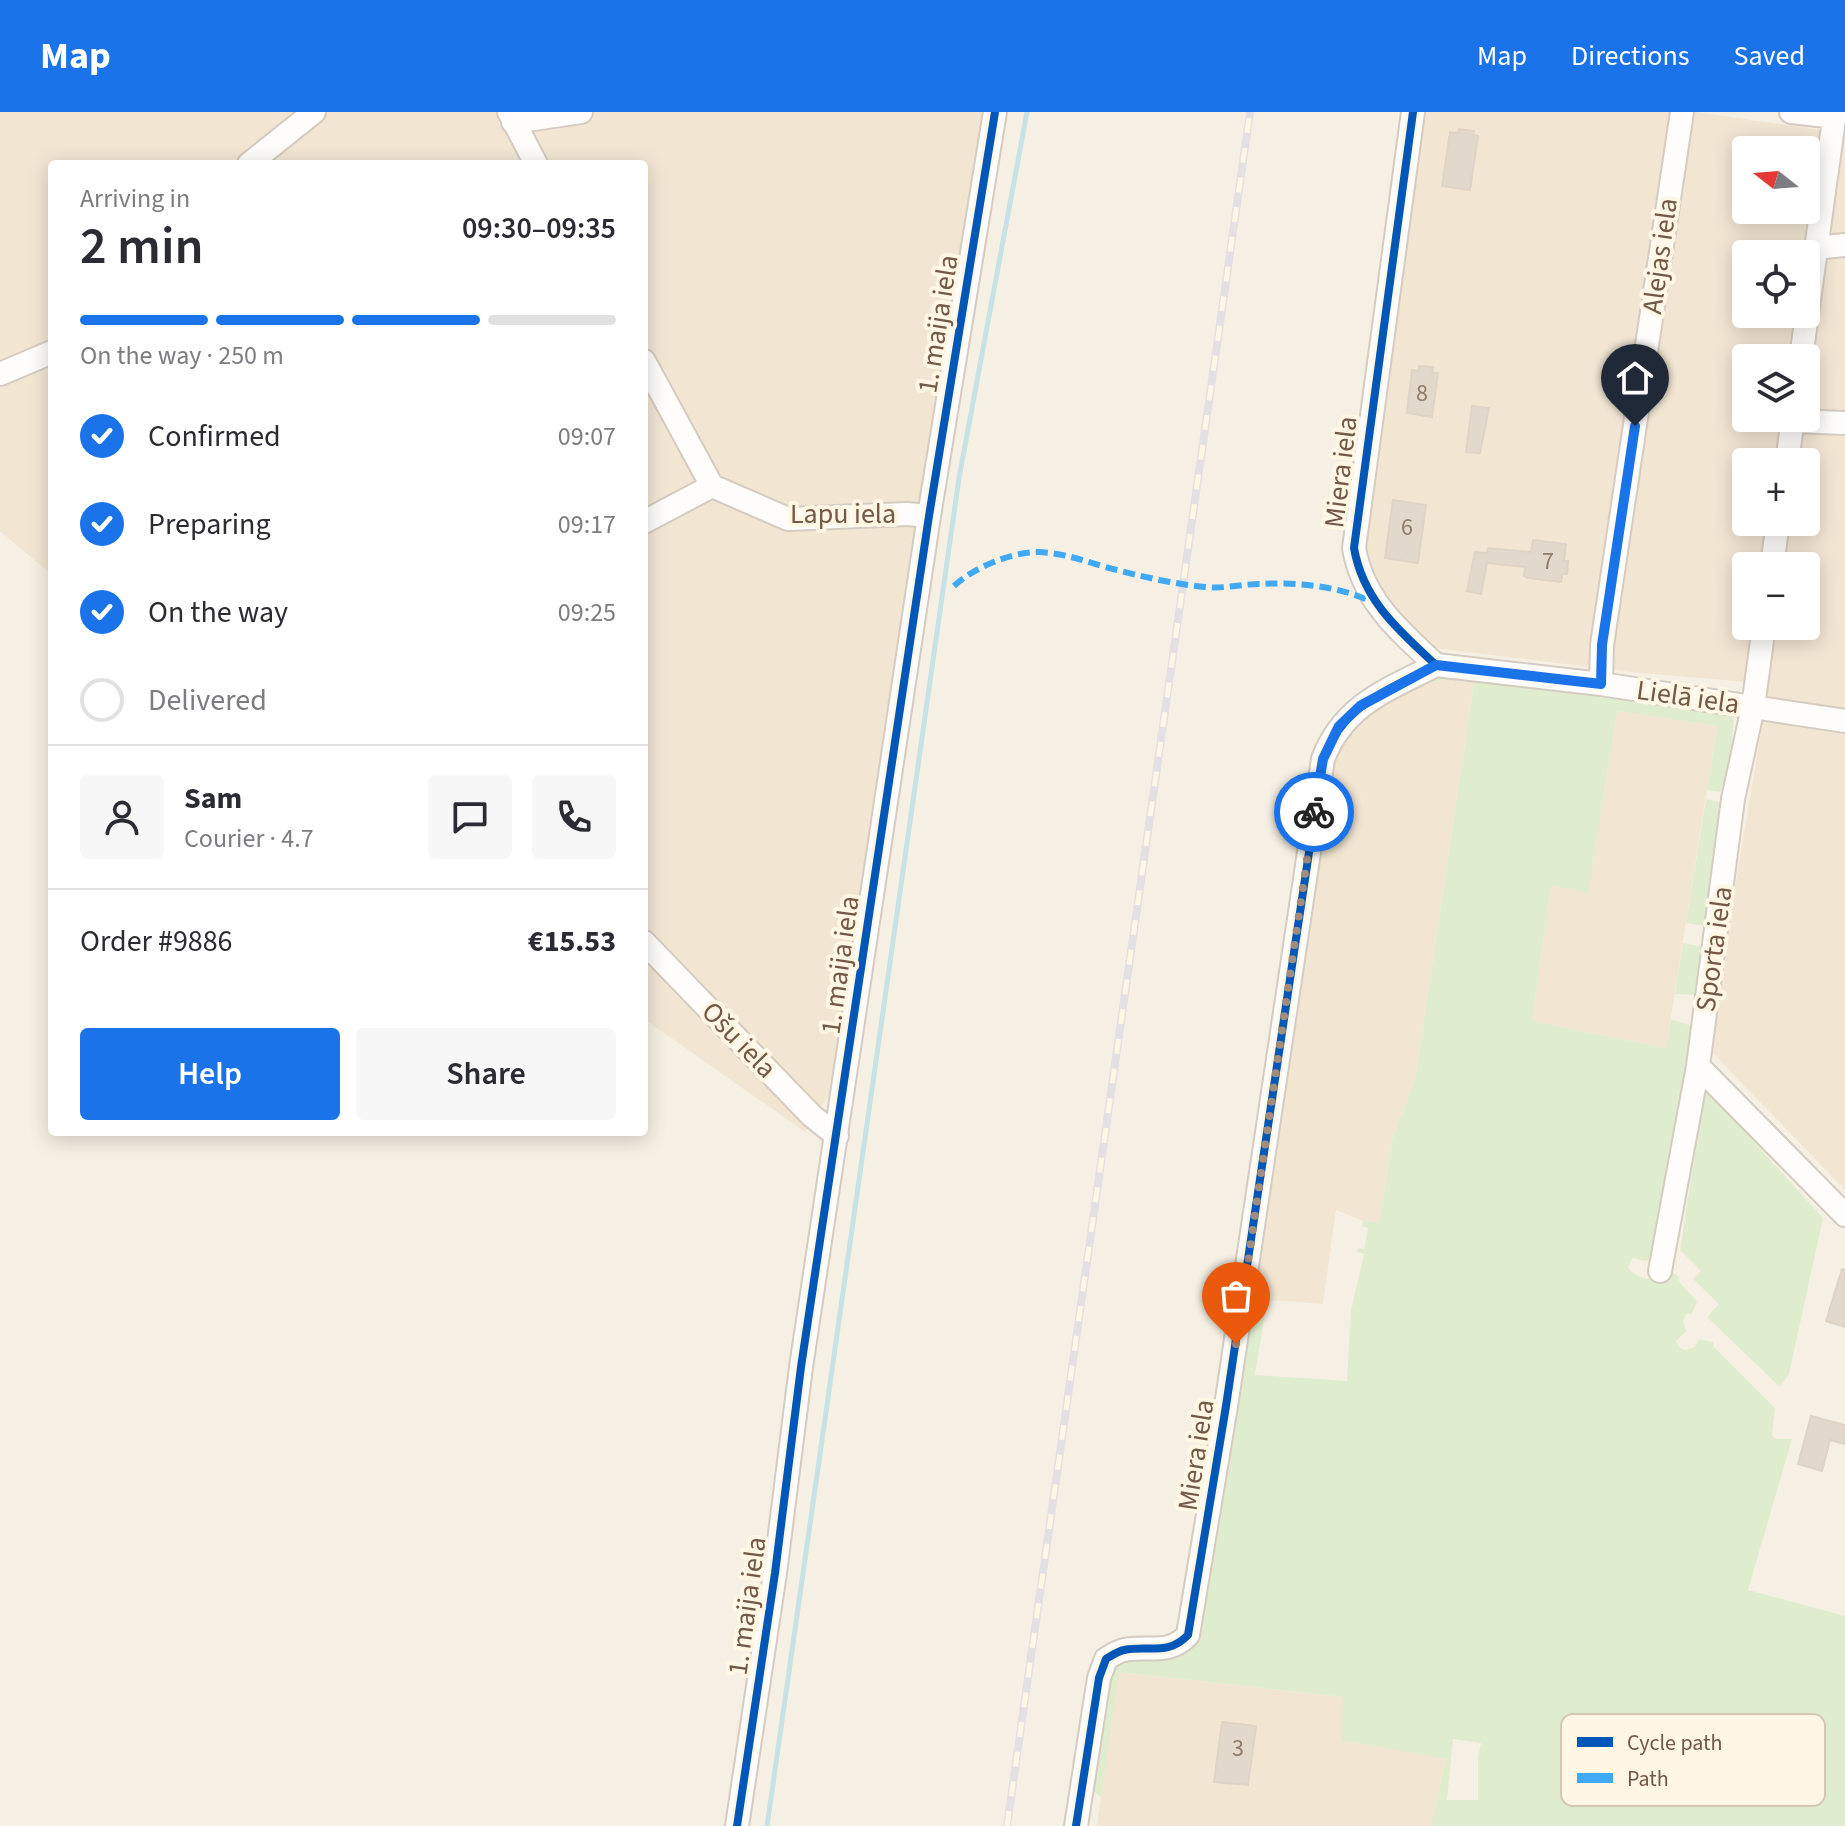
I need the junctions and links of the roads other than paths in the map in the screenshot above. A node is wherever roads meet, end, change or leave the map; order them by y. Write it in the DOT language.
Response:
graph roads {
  1 [pos="314,112"];
  2 [pos="581,112"];
  3 [pos="995,112"];
  4 [pos="1413,112"];
  5 [pos="1682,112"];
  6 [pos="1791,112"];
  7 [pos="1835,114"];
  8 [pos="511,117"];
  9 [pos="254,160"];
  10 [pos="534,160"];
  11 [pos="1816,240"];
  12 [pos="1845,245"];
  13 [pos="1820,248"];
  14 [pos="48,354"];
  15 [pos="648,368"];
  16 [pos="0,374"];
  17 [pos="1820,422"];
  18 [pos="1845,423"];
  19 [pos="712,486"];
  20 [pos="929,516"];
  21 [pos="648,520"];
  22 [pos="1762,640"];
  23 [pos="1436,665"];
  24 [pos="1601,684"];
  25 [pos="1753,707"];
  26 [pos="1845,721"];
  27 [pos="648,946"];
  28 [pos="1698,1066"];
  29 [pos="837,1136"];
  30 [pos="1845,1215"];
  31 [pos="1660,1271"];
  32 [pos="737,1826"];
  33 [pos="1076,1826"];
  1 -- 9 [label="street"];
  2 -- 8 [label="street"];
  3 -- 20 [label="street, 1. maija iela"];
  4 -- 23 [label="street, Miera iela"];
  5 -- 24 [label="street, Alejas iela"];
  6 -- 7 [label="street"];
  7 -- 11 [label="street"];
  8 -- 10 [label="street"];
  12 -- 13 [label="street"];
  14 -- 16 [label="street"];
  15 -- 19 [label="street"];
  17 -- 18 [label="street"];
  19 -- 20 [label="street, Lapu iela"];
  19 -- 21 [label="street"];
  20 -- 29 [label="street, 1. maija iela"];
  22 -- 25 [label="street, Sporta iela"];
  23 -- 24 [label="street, Lielā iela"];
  23 -- 33 [label="street, Miera iela"];
  24 -- 25 [label="street, Lielā iela"];
  25 -- 26 [label="street, Lielā iela"];
  25 -- 28 [label="street, Sporta iela"];
  27 -- 29 [label="street, Ošu iela"];
  28 -- 30 [label="street"];
  28 -- 31 [label="street, Sporta iela"];
  29 -- 32 [label="street, 1. maija iela"];
}
